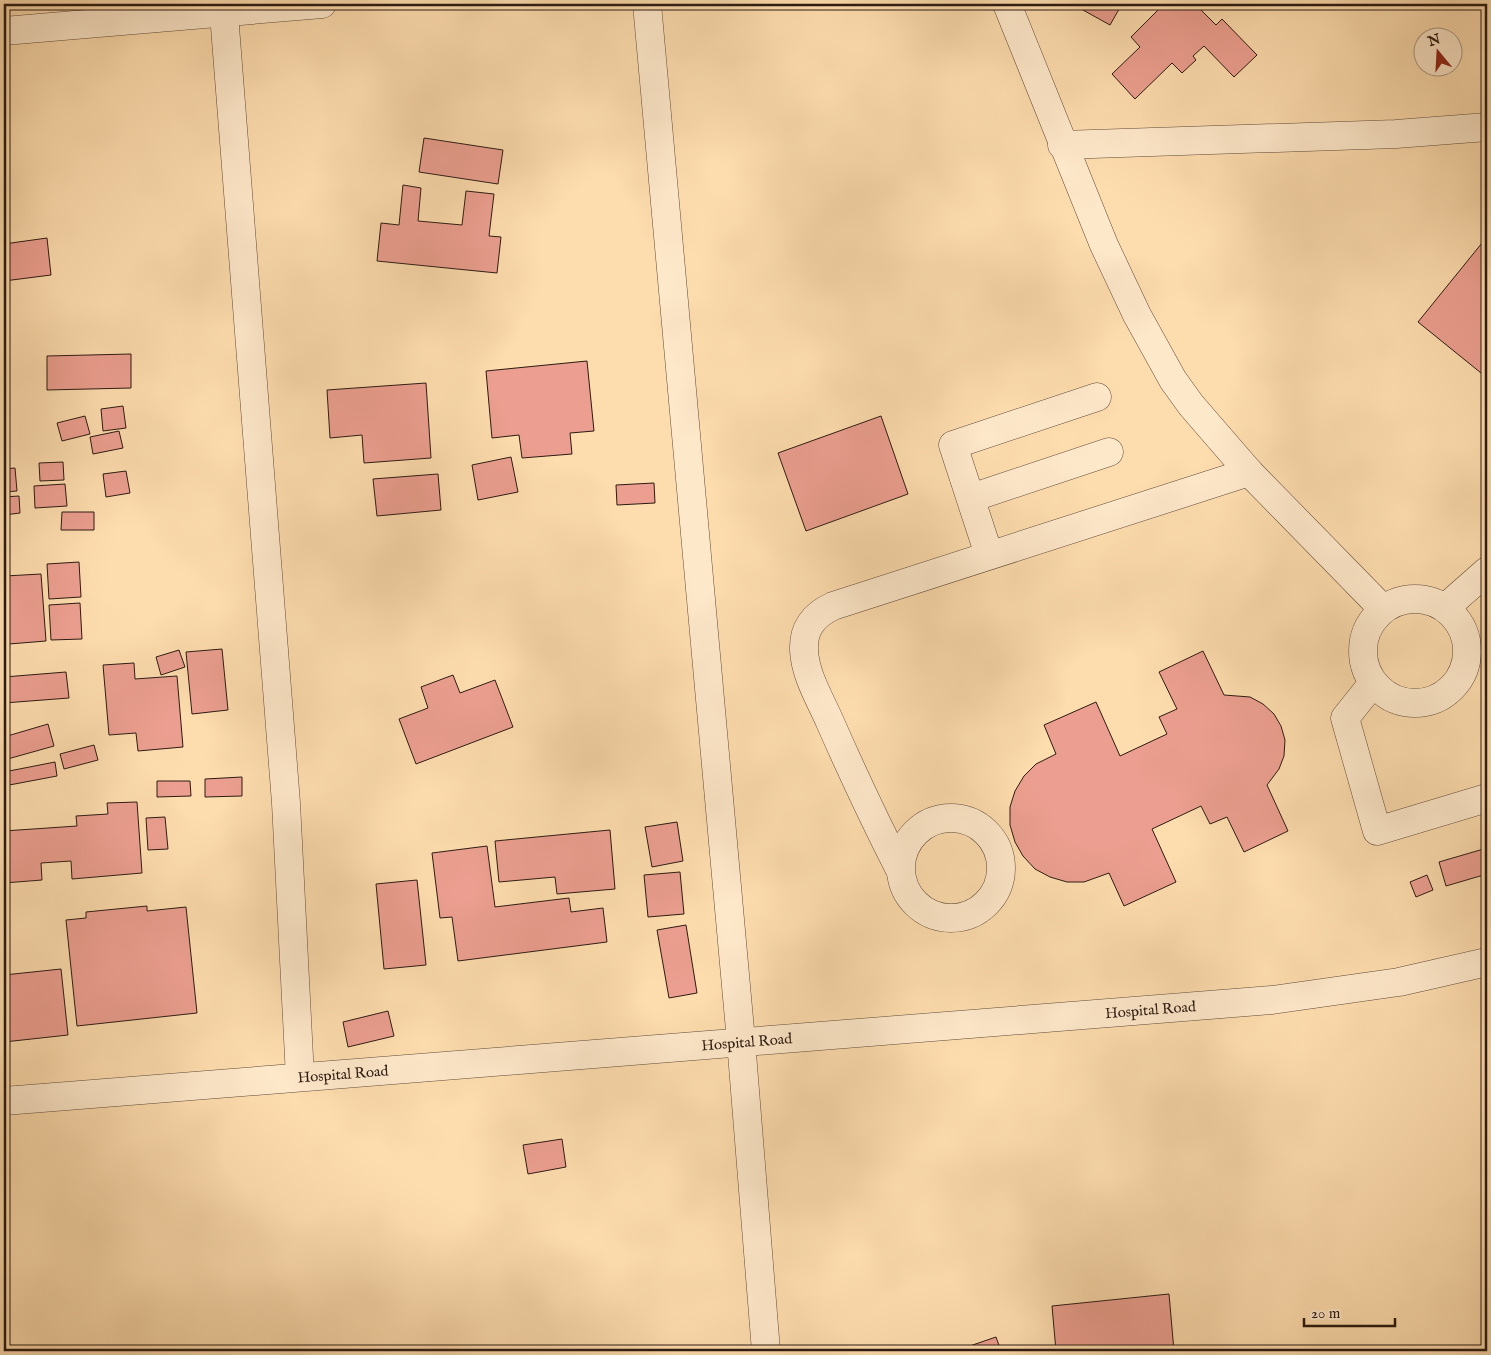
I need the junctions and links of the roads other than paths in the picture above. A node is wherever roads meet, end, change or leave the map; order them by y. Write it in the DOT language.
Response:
graph roads {
  1 [pos="322,4"];
  2 [pos="647,4"];
  3 [pos="1007,4"];
  4 [pos="224,14"];
  5 [pos="4,31"];
  6 [pos="1487,127"];
  7 [pos="1062,145"];
  8 [pos="1098,397"];
  9 [pos="1109,452"];
  10 [pos="1248,472"];
  11 [pos="971,498"];
  12 [pos="989,556"];
  13 [pos="1487,571"];
  14 [pos="1445,608"];
  15 [pos="1383,609"];
  16 [pos="1373,683"];
  17 [pos="1487,798"];
  18 [pos="900,870"];
  19 [pos="1487,962"];
  20 [pos="741,1041"];
  21 [pos="300,1077"];
  22 [pos="4,1101"];
  23 [pos="766,1351"];
  1 -- 4 [label="street"];
  2 -- 20 [label="street"];
  3 -- 7 [label="street"];
  4 -- 5 [label="street"];
  4 -- 21 [label="street"];
  6 -- 7 [label="street"];
  7 -- 10 [label="street"];
  8 -- 11 [label="street"];
  9 -- 11 [label="street"];
  10 -- 12 [label="street"];
  10 -- 15 [label="street"];
  11 -- 12 [label="street"];
  12 -- 18 [label="street"];
  13 -- 14 [label="street"];
  14 -- 15 [label="street"];
  14 -- 16 [label="street"];
  15 -- 16 [label="street"];
  16 -- 17 [label="street"];
  19 -- 20 [label="street, Hospital Road"];
  20 -- 21 [label="street, Hospital Road"];
  20 -- 23 [label="street"];
  21 -- 22 [label="street, Hospital Road"];
}
